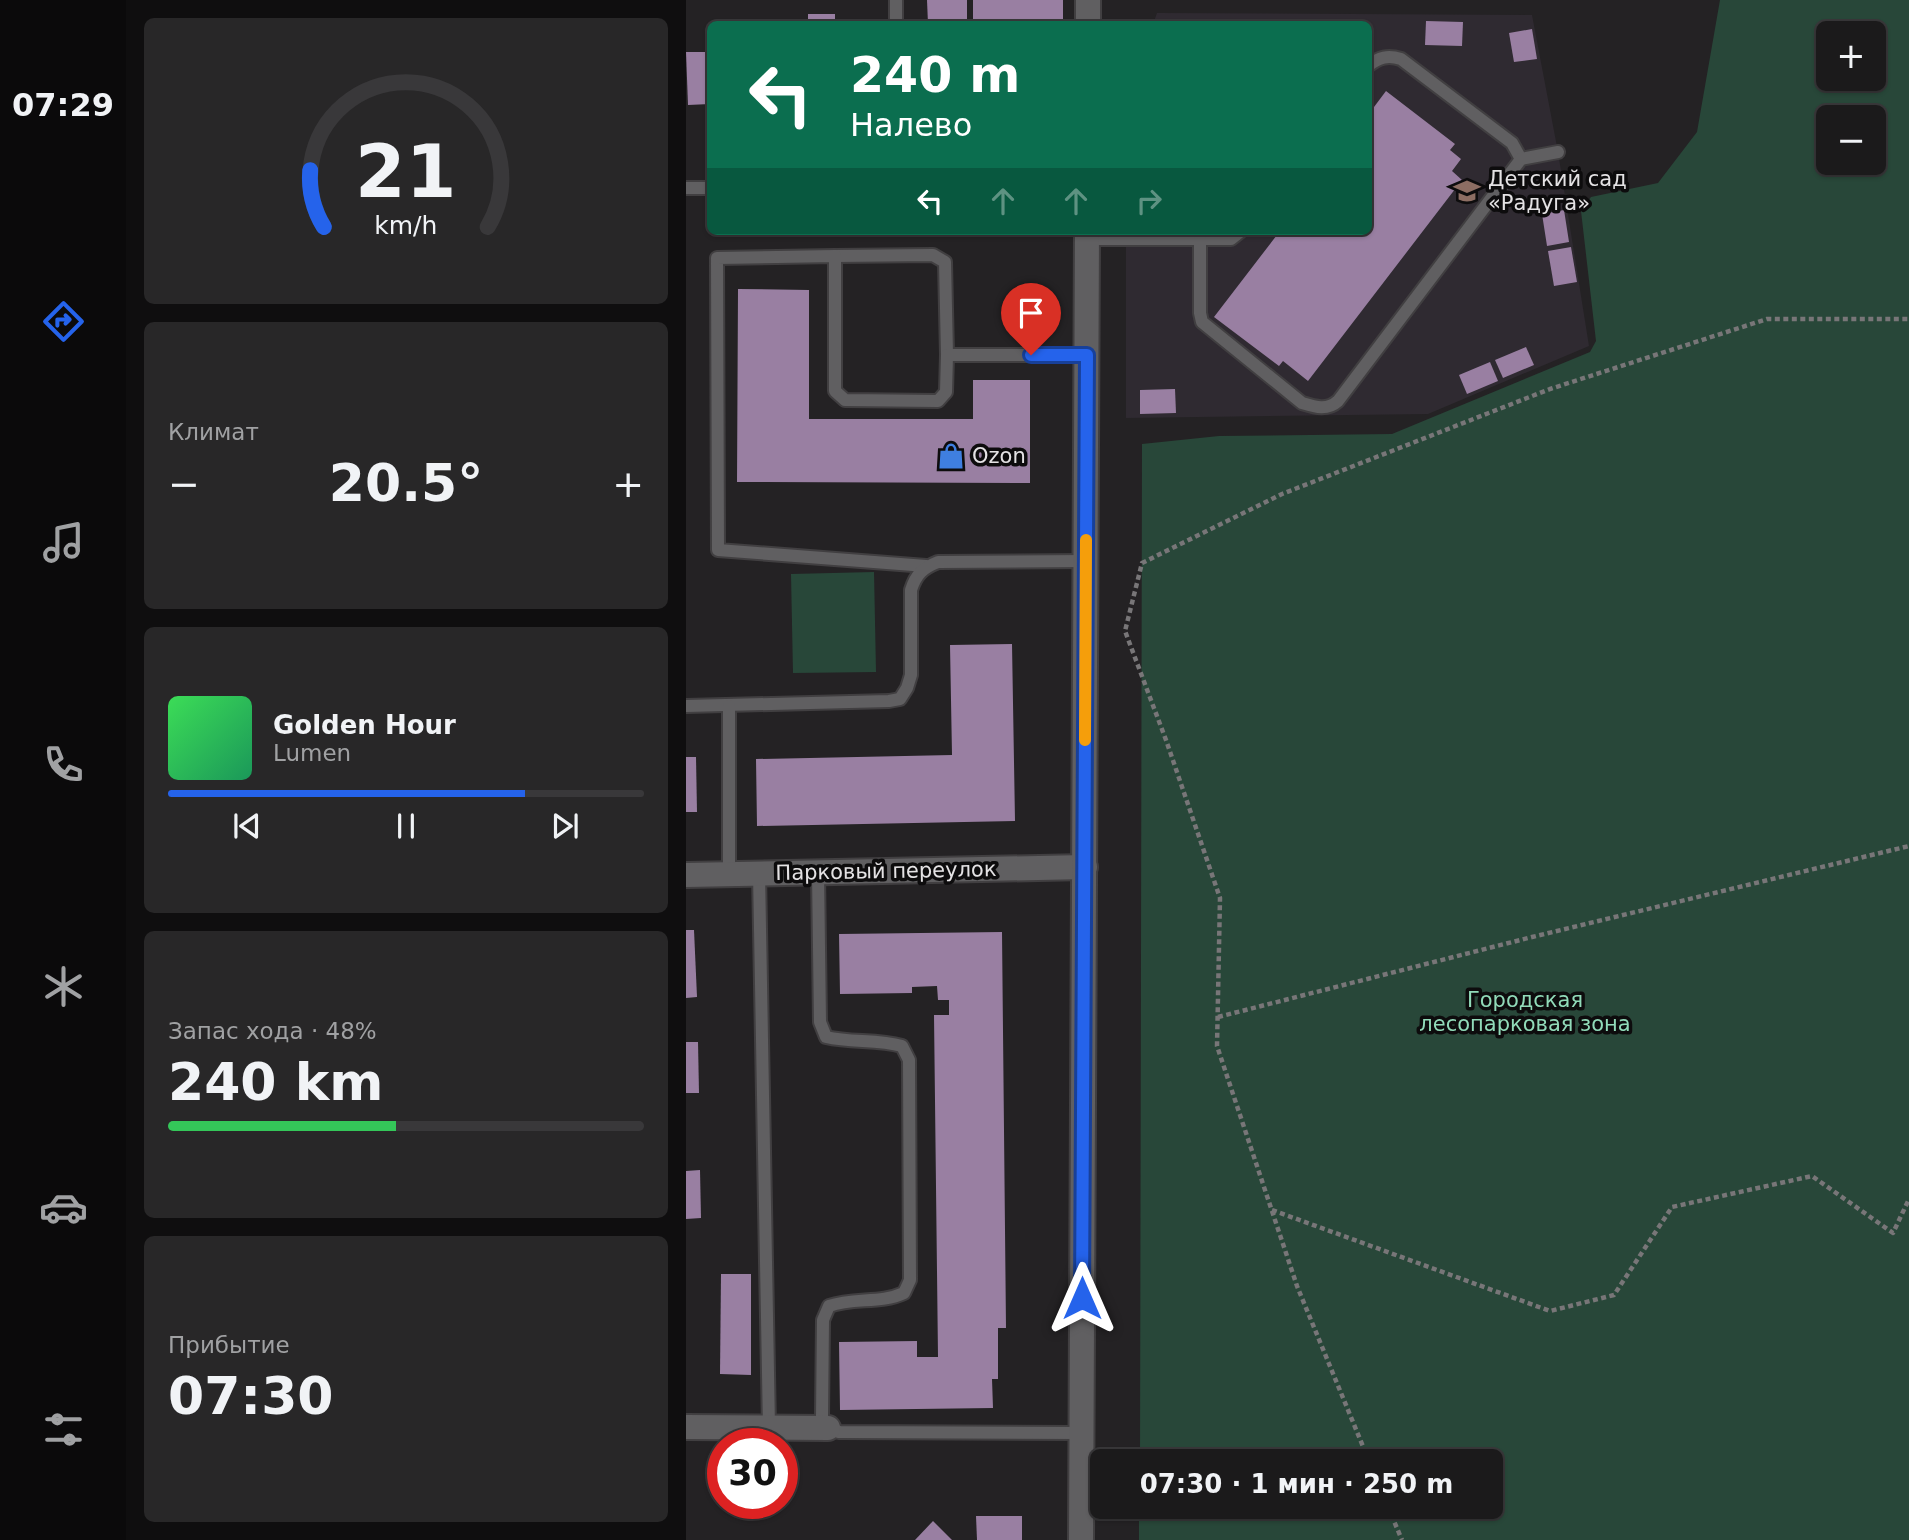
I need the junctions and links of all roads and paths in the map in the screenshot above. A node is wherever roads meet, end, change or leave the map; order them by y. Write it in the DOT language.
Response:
graph roads {
  1 [pos="896,0"];
  2 [pos="1088,0"];
  3 [pos="896,21"];
  4 [pos="1088,21"];
  5 [pos="1372,63"];
  6 [pos="1558,152"];
  7 [pos="1521,159"];
  8 [pos="686,188"];
  9 [pos="707,188"];
  10 [pos="1087,235"];
  11 [pos="1236,235"];
  12 [pos="1200,239"];
  13 [pos="835,256"];
  14 [pos="1909,319"];
  15 [pos="947,355"];
  16 [pos="1087,355"];
  17 [pos="1086,561"];
  18 [pos="926,566"];
  19 [pos="686,706"];
  20 [pos="729,706"];
  21 [pos="1909,846"];
  22 [pos="1085,867"];
  23 [pos="818,872"];
  24 [pos="759,873"];
  25 [pos="729,874"];
  26 [pos="686,875"];
  27 [pos="1218,1017"];
  28 [pos="1909,1199"];
  29 [pos="1271,1209"];
  30 [pos="686,1427"];
  31 [pos="769,1428"];
  32 [pos="798,1428"];
  33 [pos="828,1428"];
  34 [pos="1082,1433"];
  35 [pos="1364,1449"];
  36 [pos="1393,1519"];
  37 [pos="1081,1540"];
  38 [pos="1402,1540"];
  1 -- 3 [label="lane"];
  2 -- 4 [label="street"];
  5 -- 7 [label="lane"];
  6 -- 7 [label="lane"];
  7 -- 12 [label="lane"];
  8 -- 9 [label="lane"];
  10 -- 12 [label="lane"];
  10 -- 16 [label="street"];
  11 -- 12 [label="lane"];
  13 -- 15 [label="lane"];
  13 -- 15 [label="lane"];
  13 -- 18 [label="lane"];
  14 -- 27 [label="path"];
  15 -- 16 [label="lane"];
  16 -- 17 [label="street"];
  17 -- 18 [label="lane"];
  17 -- 22 [label="street"];
  18 -- 20 [label="lane"];
  19 -- 20 [label="lane"];
  20 -- 25 [label="lane"];
  21 -- 27 [label="path"];
  22 -- 23 [label="street, Парковый переулок"];
  22 -- 34 [label="street"];
  23 -- 24 [label="street, Парковый переулок"];
  23 -- 33 [label="lane"];
  24 -- 25 [label="street, Парковый переулок"];
  24 -- 31 [label="lane"];
  25 -- 26 [label="street, Парковый переулок"];
  27 -- 29 [label="path"];
  28 -- 29 [label="path"];
  29 -- 35 [label="path"];
  30 -- 31 [label="street"];
  32 -- 33 [label="street"];
  33 -- 34 [label="lane"];
  34 -- 37 [label="street"];
  36 -- 38 [label="path"];
}
